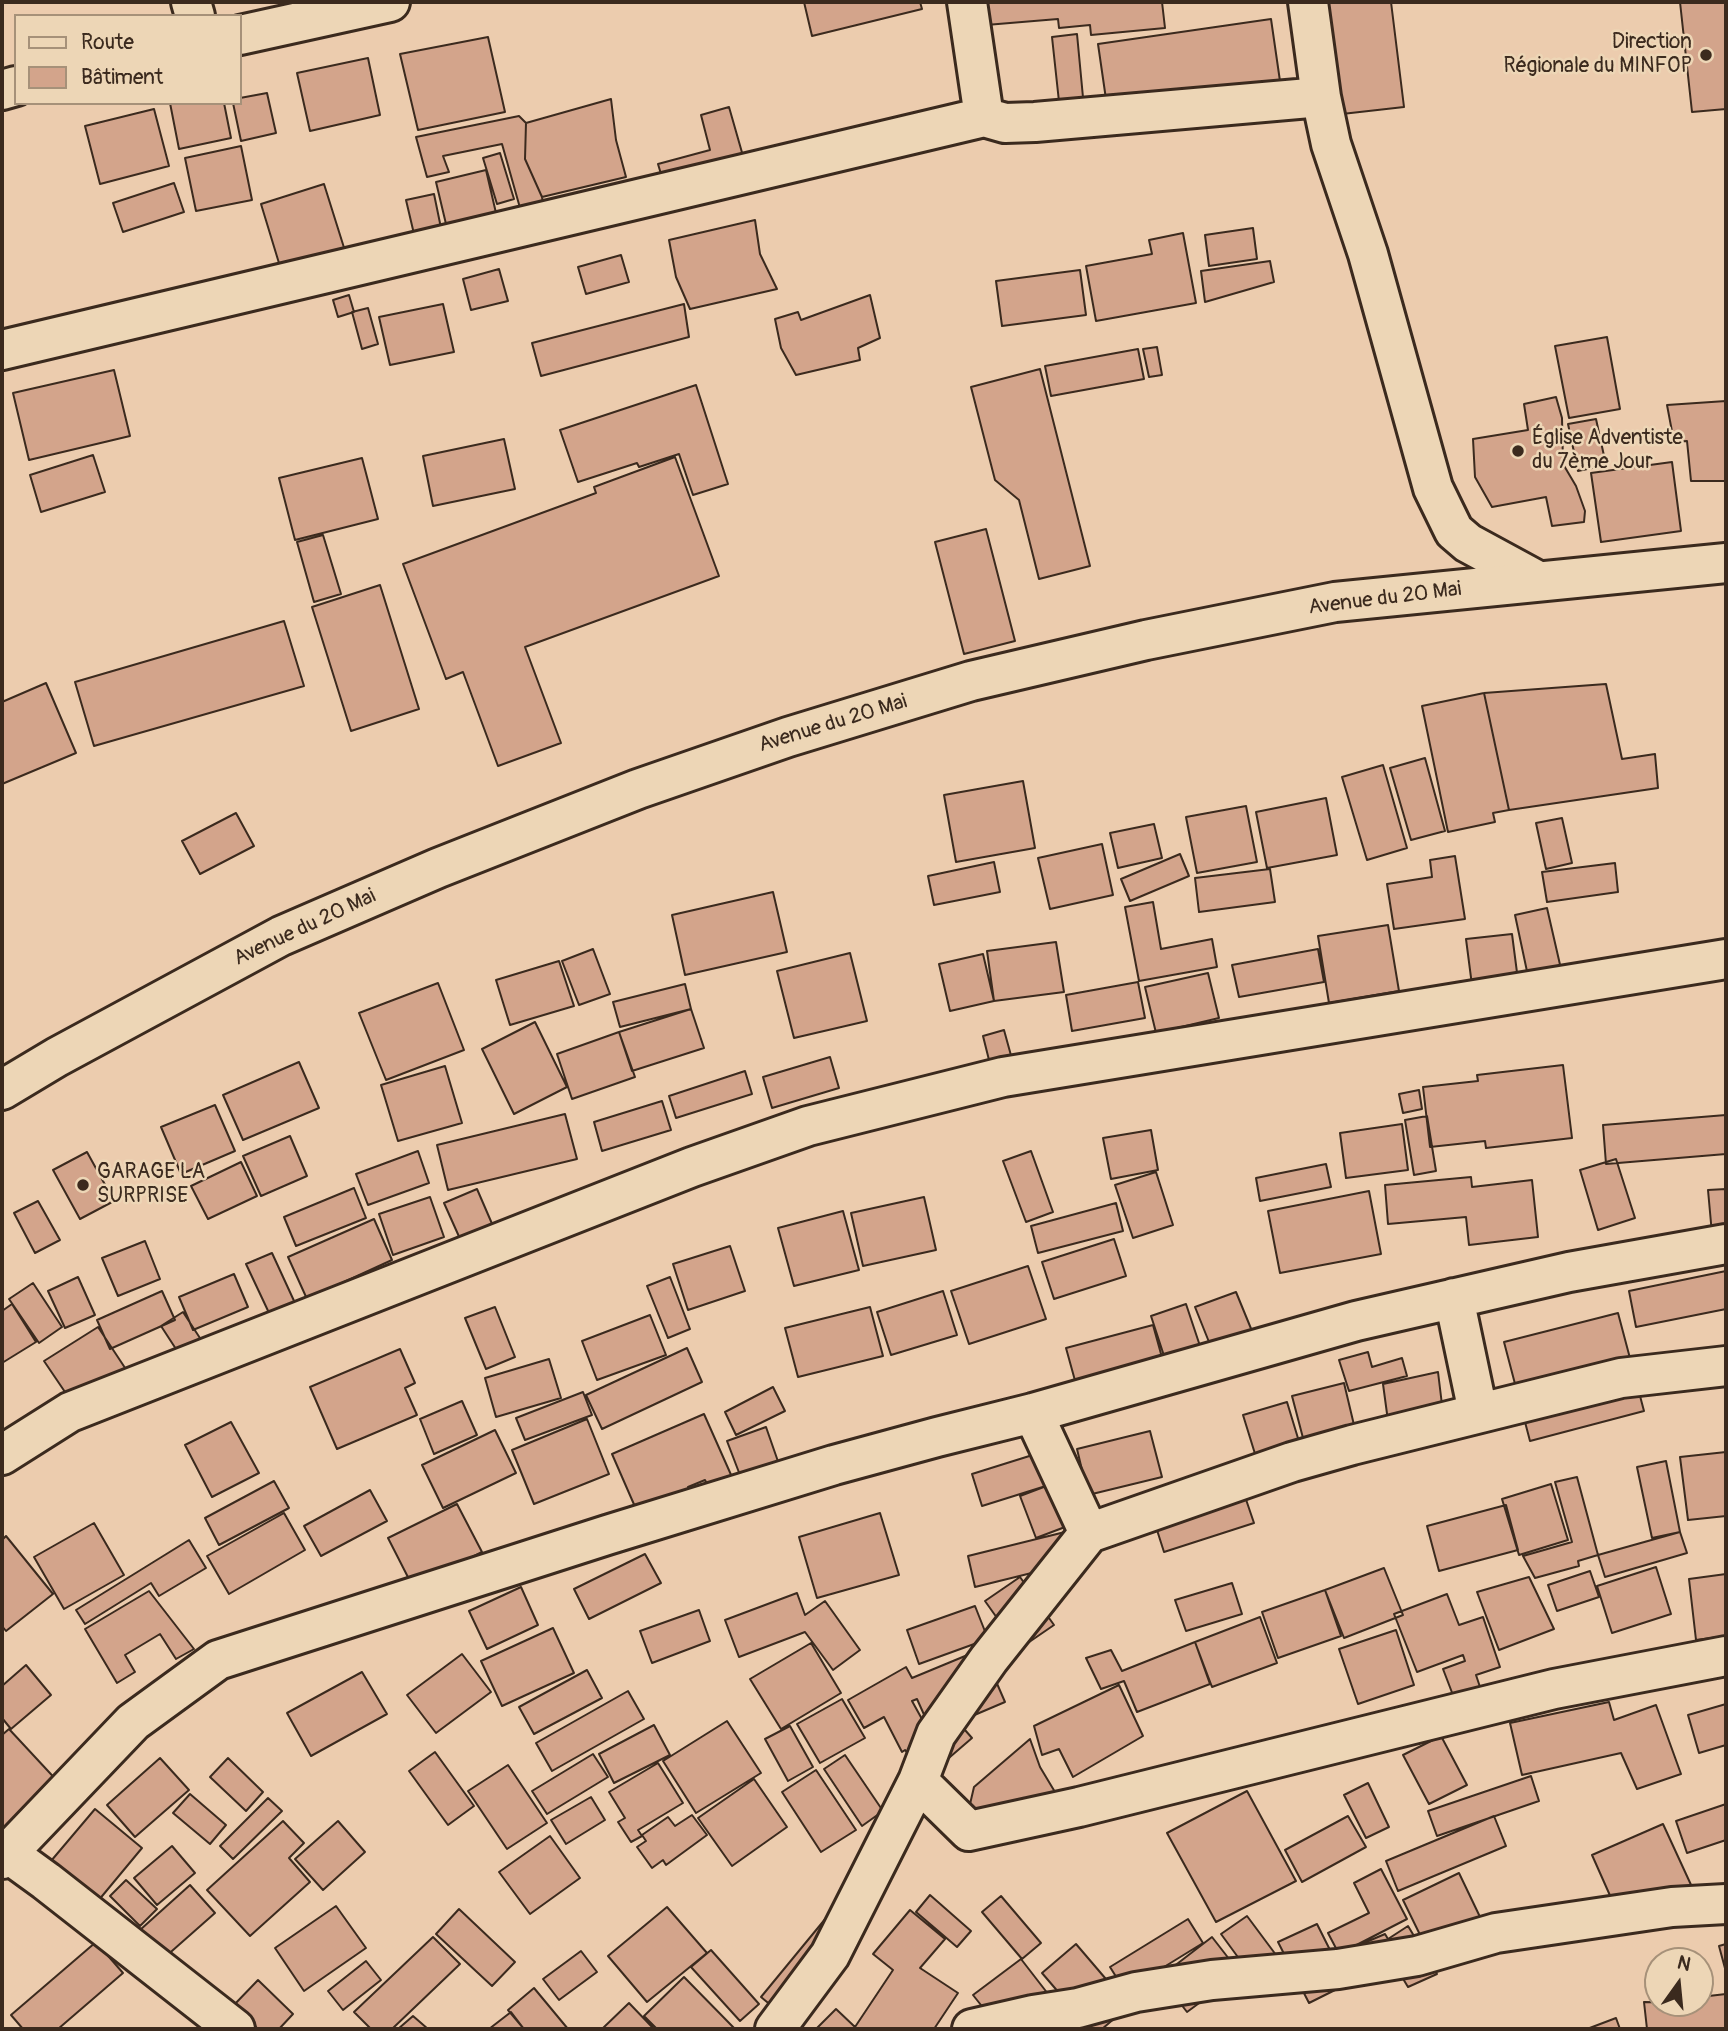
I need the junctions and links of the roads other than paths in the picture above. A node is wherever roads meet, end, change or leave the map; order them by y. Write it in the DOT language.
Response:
graph roads {
  1 [pos="390,2"];
  2 [pos="967,2"];
  3 [pos="1308,2"];
  4 [pos="242,34"];
  5 [pos="1321,97"];
  6 [pos="984,117"];
  7 [pos="2,350"];
  8 [pos="1726,563"];
  9 [pos="1538,581"];
  10 [pos="1726,959"];
  11 [pos="2,1090"];
  12 [pos="1726,1244"];
  13 [pos="1454,1298"];
  14 [pos="1726,1366"];
  15 [pos="1478,1412"];
  16 [pos="1033,1413"];
  17 [pos="2,1455"];
  18 [pos="1088,1532"];
  19 [pos="1726,1656"];
  20 [pos="918,1781"];
  21 [pos="4,1854"];
  22 [pos="1726,1904"];
  23 [pos="235,2029"];
  24 [pos="775,2029"];
  25 [pos="972,2029"];
  1 -- 4 [label="street"];
  2 -- 6 [label="street"];
  3 -- 5 [label="street"];
  5 -- 6 [label="street"];
  5 -- 9 [label="street"];
  6 -- 7 [label="street"];
  8 -- 9 [label="street, Avenue du 20 Mai"];
  9 -- 11 [label="street, Avenue du 20 Mai"];
  10 -- 17 [label="street"];
  12 -- 13 [label="street"];
  13 -- 15 [label="street"];
  13 -- 16 [label="street"];
  14 -- 15 [label="street"];
  15 -- 18 [label="street"];
  16 -- 18 [label="street"];
  16 -- 21 [label="street"];
  18 -- 20 [label="street"];
  19 -- 20 [label="street"];
  20 -- 24 [label="street"];
  21 -- 23 [label="street"];
  22 -- 25 [label="street"];
}
